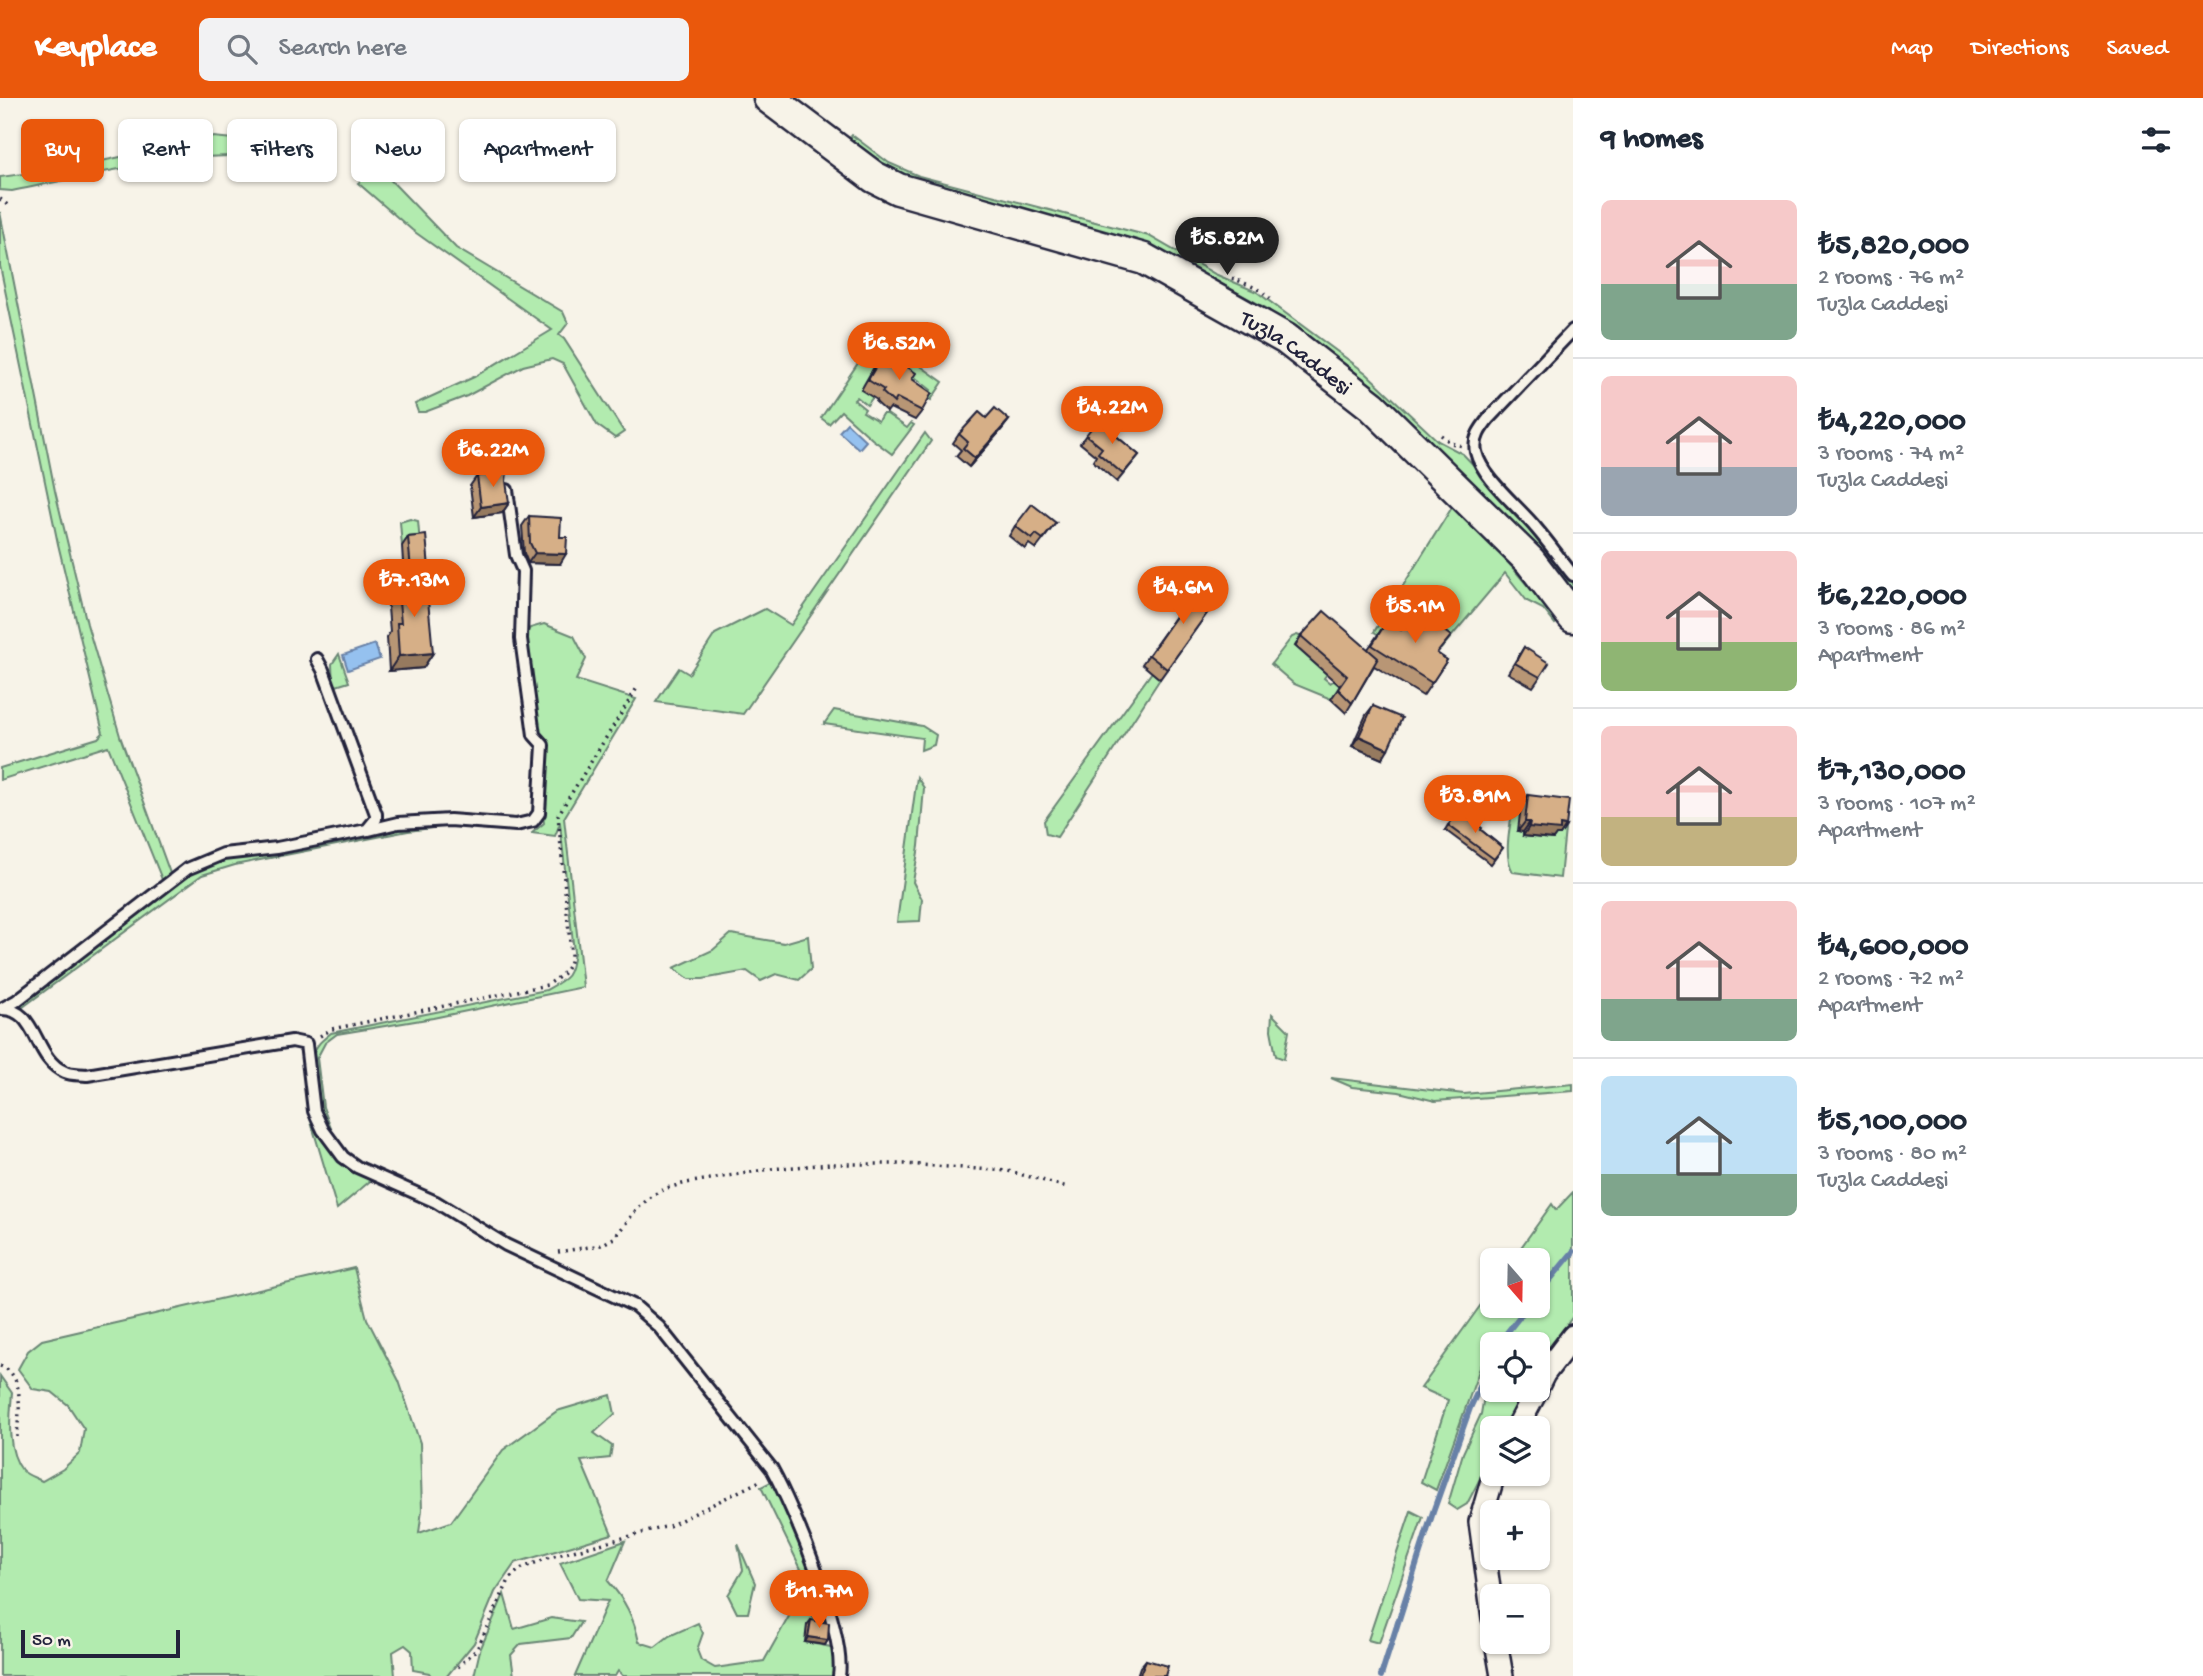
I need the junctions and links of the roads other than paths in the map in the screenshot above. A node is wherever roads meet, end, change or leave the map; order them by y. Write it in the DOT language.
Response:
graph roads {
  1 [pos="769,98"];
  2 [pos="1573,330"];
  3 [pos="507,489"];
  4 [pos="1573,575"];
  5 [pos="1573,617"];
  6 [pos="317,659"];
  7 [pos="367,830"];
  8 [pos="1,1009"];
  9 [pos="1573,1336"];
  10 [pos="1550,1366"];
  11 [pos="1490,1486"];
  12 [pos="1488,1584"];
  13 [pos="1498,1654"];
  14 [pos="839,1676"];
  15 [pos="1502,1676"];
  1 -- 5 [label="main road, Tuzla Caddesi"];
  2 -- 4 [label="lane"];
  3 -- 7 [label="lane"];
  6 -- 7 [label="lane"];
  7 -- 8 [label="lane"];
  8 -- 14 [label="lane"];
  9 -- 10 [label="street"];
  11 -- 12 [label="street"];
  13 -- 15 [label="street"];
}
